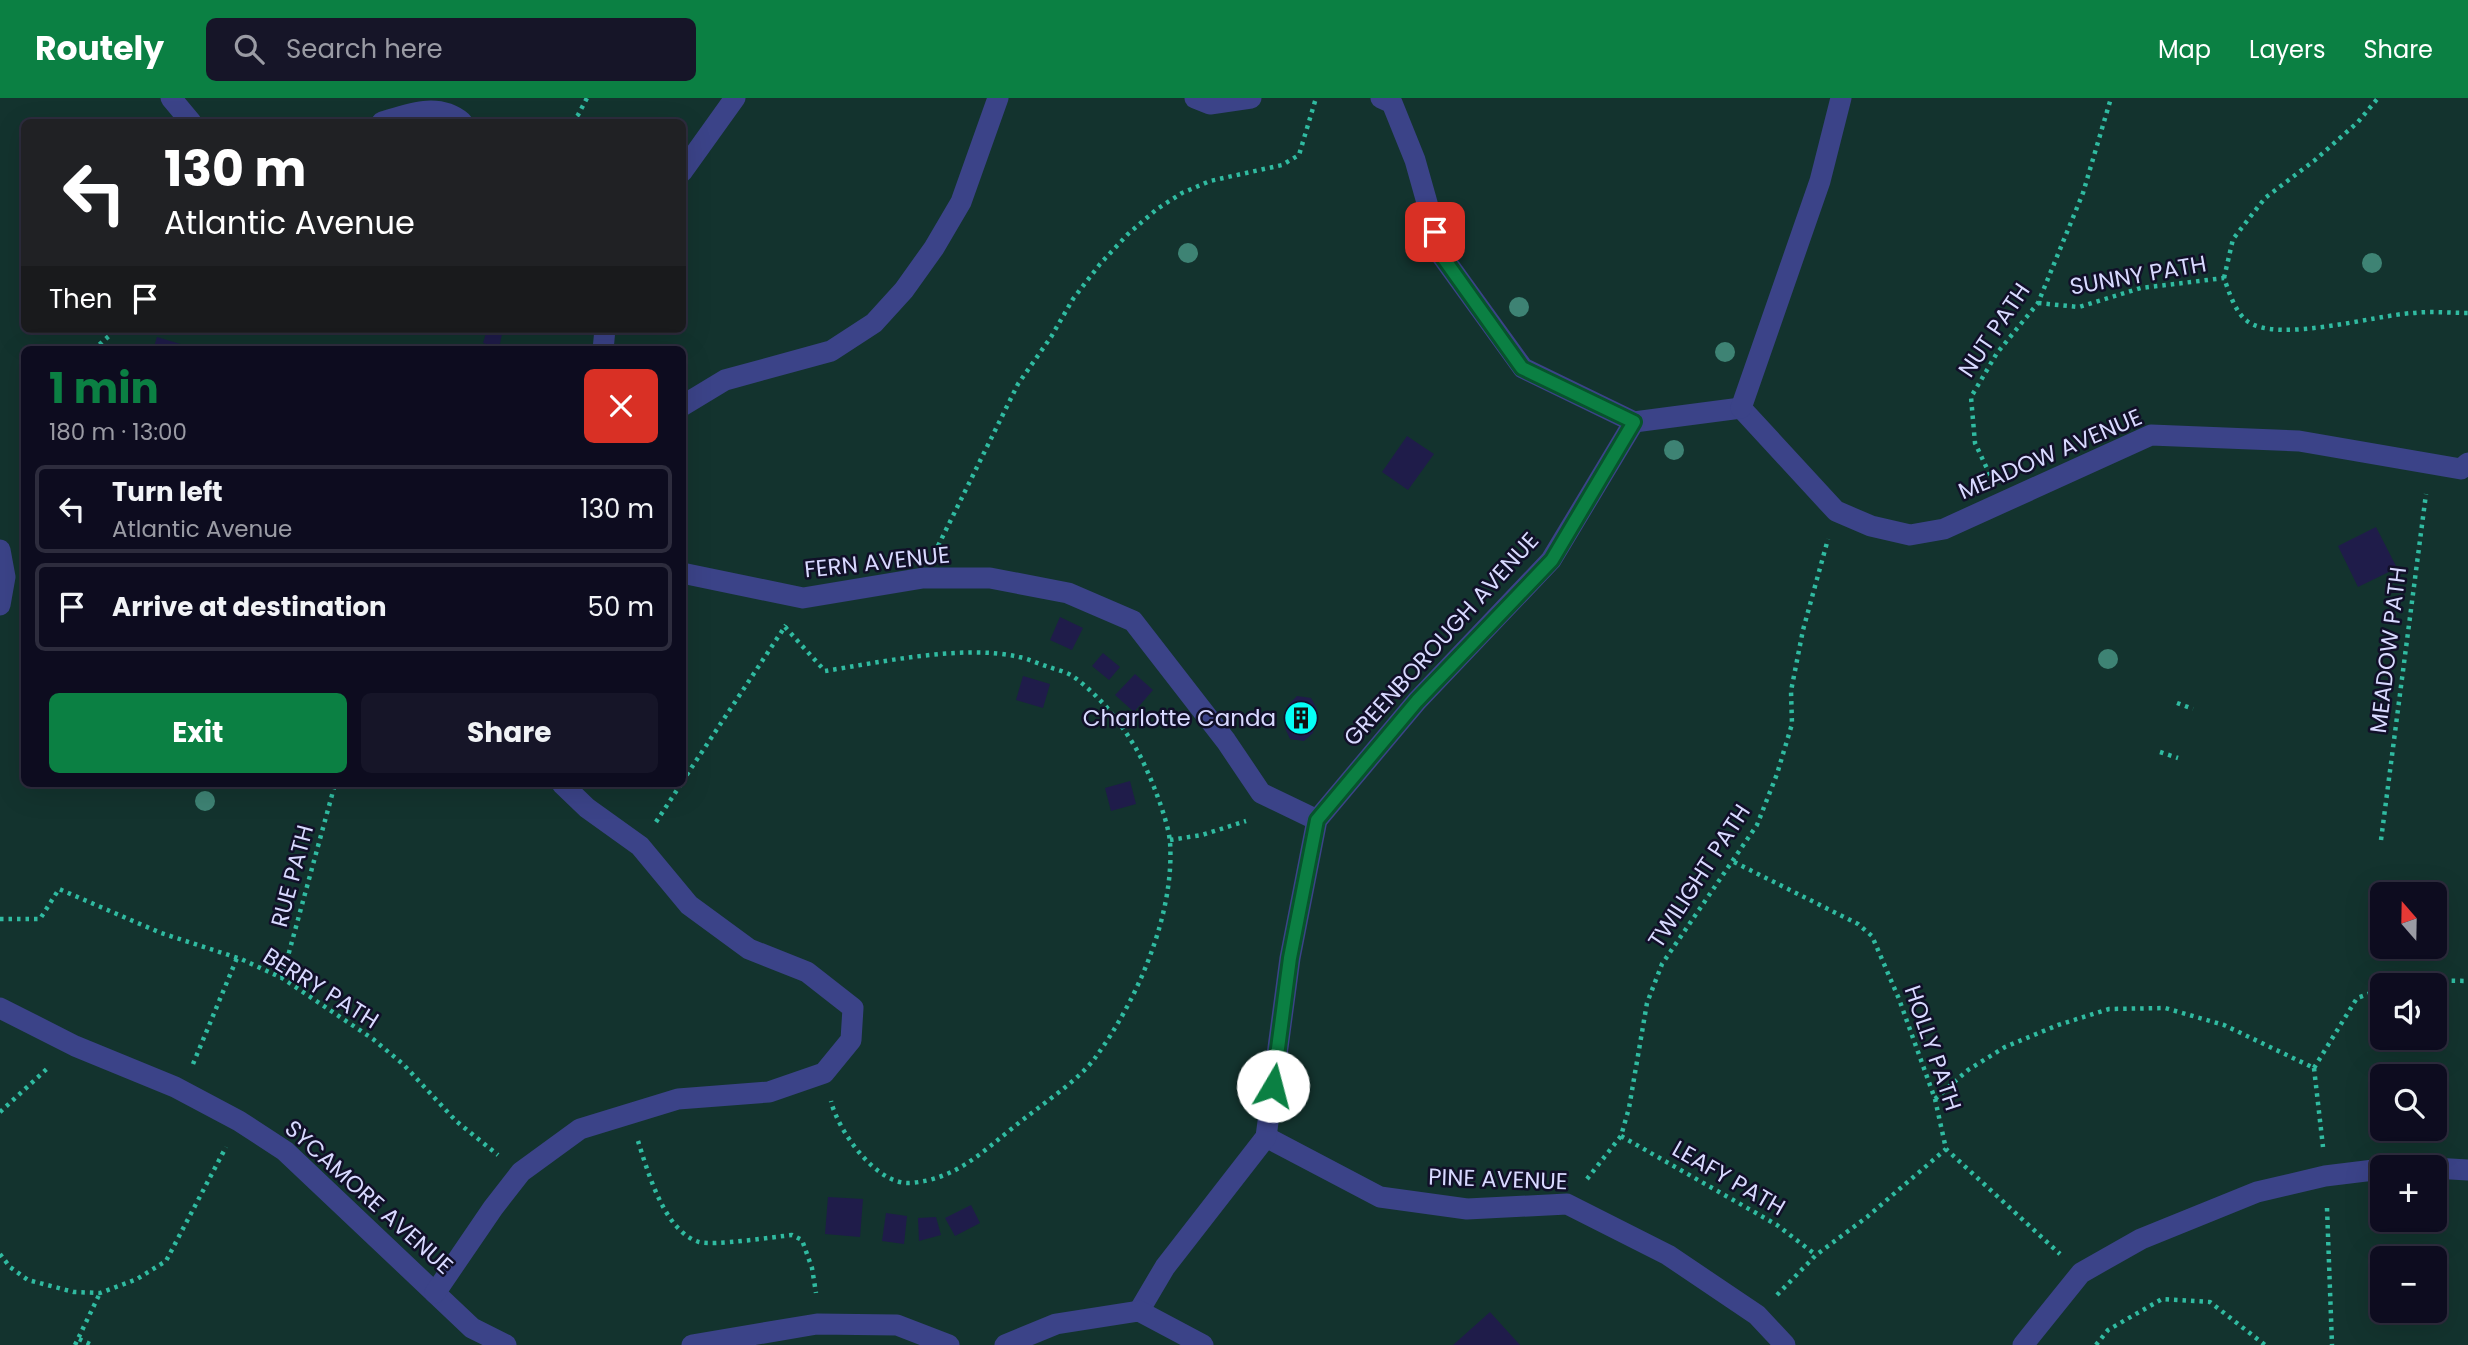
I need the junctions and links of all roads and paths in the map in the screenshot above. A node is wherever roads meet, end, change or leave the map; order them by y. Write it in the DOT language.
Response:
graph roads {
  1 [pos="171,98"];
  2 [pos="587,98"];
  3 [pos="735,98"];
  4 [pos="998,98"];
  5 [pos="1195,98"];
  6 [pos="1251,98"];
  7 [pos="1316,98"];
  8 [pos="1381,98"];
  9 [pos="1841,98"];
  10 [pos="2111,98"];
  11 [pos="2378,98"];
  12 [pos="188,119"];
  13 [pos="391,119"];
  14 [pos="456,119"];
  15 [pos="573,119"];
  16 [pos="686,166"];
  17 [pos="2224,278"];
  18 [pos="2038,303"];
  19 [pos="2468,313"];
  20 [pos="112,333"];
  21 [pos="98,346"];
  22 [pos="686,403"];
  23 [pos="1741,408"];
  24 [pos="1634,422"];
  25 [pos="2430,463"];
  26 [pos="2466,468"];
  27 [pos="2003,502"];
  28 [pos="1836,511"];
  29 [pos="0,550"];
  30 [pos="686,574"];
  31 [pos="923,578"];
  32 [pos="803,598"];
  33 [pos="0,605"];
  34 [pos="785,627"];
  35 [pos="2177,703"];
  36 [pos="2193,709"];
  37 [pos="2160,752"];
  38 [pos="2178,758"];
  39 [pos="686,777"];
  40 [pos="334,787"];
  41 [pos="565,787"];
  42 [pos="679,787"];
  43 [pos="1317,820"];
  44 [pos="1254,821"];
  45 [pos="1170,840"];
  46 [pos="2381,840"];
  47 [pos="640,846"];
  48 [pos="1734,862"];
  49 [pos="0,919"];
  50 [pos="237,958"];
  51 [pos="282,978"];
  52 [pos="2447,981"];
  53 [pos="2468,981"];
  54 [pos="2370,993"];
  55 [pos="0,1008"];
  56 [pos="75,1045"];
  57 [pos="2314,1068"];
  58 [pos="824,1073"];
  59 [pos="182,1091"];
  60 [pos="1935,1099"];
  61 [pos="0,1112"];
  62 [pos="630,1114"];
  63 [pos="239,1121"];
  64 [pos="1621,1136"];
  65 [pos="1266,1137"];
  66 [pos="1946,1149"];
  67 [pos="2447,1169"];
  68 [pos="2370,1170"];
  69 [pos="2468,1170"];
  70 [pos="521,1172"];
  71 [pos="2325,1176"];
  72 [pos="1567,1203"];
  73 [pos="0,1254"];
  74 [pos="1816,1255"];
  75 [pos="2081,1273"];
  76 [pos="100,1293"];
  77 [pos="435,1293"];
  78 [pos="1139,1311"];
  79 [pos="1757,1315"];
  80 [pos="817,1324"];
  81 [pos="79,1339"];
  82 [pos="75,1345"];
  83 [pos="92,1345"];
  84 [pos="506,1345"];
  85 [pos="692,1345"];
  86 [pos="949,1345"];
  87 [pos="1005,1345"];
  88 [pos="1203,1345"];
  89 [pos="1785,1345"];
  90 [pos="2023,1345"];
  91 [pos="2096,1345"];
  92 [pos="2264,1345"];
  93 [pos="2333,1345"];
  1 -- 12 [label="lane"];
  2 -- 15 [label="path"];
  3 -- 16 [label="lane"];
  4 -- 22 [label="lane"];
  5 -- 6 [label="lane"];
  7 -- 31 [label="path"];
  8 -- 24 [label="lane"];
  9 -- 23 [label="lane"];
  10 -- 18 [label="path, NUT PATH"];
  11 -- 17 [label="path"];
  13 -- 14 [label="lane"];
  17 -- 18 [label="path, SUNNY PATH"];
  17 -- 19 [label="path, SUNNY PATH"];
  18 -- 27 [label="path, NUT PATH"];
  20 -- 21 [label="path"];
  23 -- 24 [label="lane"];
  23 -- 28 [label="lane, MEADOW AVENUE"];
  24 -- 43 [label="lane, GREENBOROUGH AVENUE"];
  25 -- 26 [label="lane, MEADOW AVENUE"];
  25 -- 27 [label="lane, MEADOW AVENUE"];
  25 -- 46 [label="path, MEADOW PATH"];
  27 -- 28 [label="lane, MEADOW AVENUE"];
  28 -- 48 [label="path, TWILIGHT PATH"];
  29 -- 33 [label="lane"];
  30 -- 32 [label="lane, FERN AVENUE"];
  31 -- 32 [label="lane, FERN AVENUE"];
  31 -- 43 [label="lane, FERN AVENUE"];
  32 -- 34 [label="path"];
  34 -- 39 [label="path"];
  34 -- 45 [label="path"];
  35 -- 36 [label="path"];
  37 -- 38 [label="path"];
  40 -- 51 [label="path, RUE PATH"];
  41 -- 47 [label="lane"];
  42 -- 47 [label="path"];
  43 -- 65 [label="lane, GREENBOROUGH AVENUE"];
  44 -- 45 [label="path"];
  45 -- 58 [label="path"];
  47 -- 58 [label="lane"];
  48 -- 60 [label="path, HOLLY PATH"];
  48 -- 64 [label="path, TWILIGHT PATH"];
  49 -- 50 [label="path, BERRY PATH"];
  50 -- 51 [label="path, BERRY PATH"];
  50 -- 59 [label="path"];
  51 -- 70 [label="path, BERRY PATH"];
  52 -- 53 [label="path"];
  54 -- 57 [label="path"];
  55 -- 56 [label="lane, SYCAMORE AVENUE"];
  56 -- 59 [label="lane, SYCAMORE AVENUE"];
  56 -- 61 [label="path"];
  57 -- 60 [label="path"];
  57 -- 71 [label="path"];
  58 -- 62 [label="lane"];
  59 -- 63 [label="lane, SYCAMORE AVENUE"];
  60 -- 66 [label="path, HOLLY PATH"];
  62 -- 70 [label="lane"];
  62 -- 80 [label="path"];
  63 -- 76 [label="path"];
  63 -- 77 [label="lane, SYCAMORE AVENUE"];
  64 -- 72 [label="path, TWILIGHT PATH"];
  64 -- 74 [label="path, LEAFY PATH"];
  65 -- 72 [label="lane, PINE AVENUE"];
  65 -- 78 [label="lane"];
  66 -- 74 [label="path"];
  66 -- 75 [label="path"];
  67 -- 69 [label="lane"];
  68 -- 71 [label="lane"];
  70 -- 77 [label="lane"];
  71 -- 75 [label="lane"];
  71 -- 93 [label="path"];
  72 -- 79 [label="lane, PINE AVENUE"];
  73 -- 76 [label="path"];
  74 -- 79 [label="path"];
  75 -- 90 [label="lane"];
  76 -- 81 [label="path"];
  77 -- 84 [label="lane, SYCAMORE AVENUE"];
  78 -- 87 [label="lane"];
  78 -- 88 [label="lane"];
  79 -- 89 [label="lane, PINE AVENUE"];
  80 -- 85 [label="lane"];
  80 -- 86 [label="lane"];
  81 -- 82 [label="path"];
  81 -- 83 [label="path"];
  91 -- 92 [label="path"];
}
